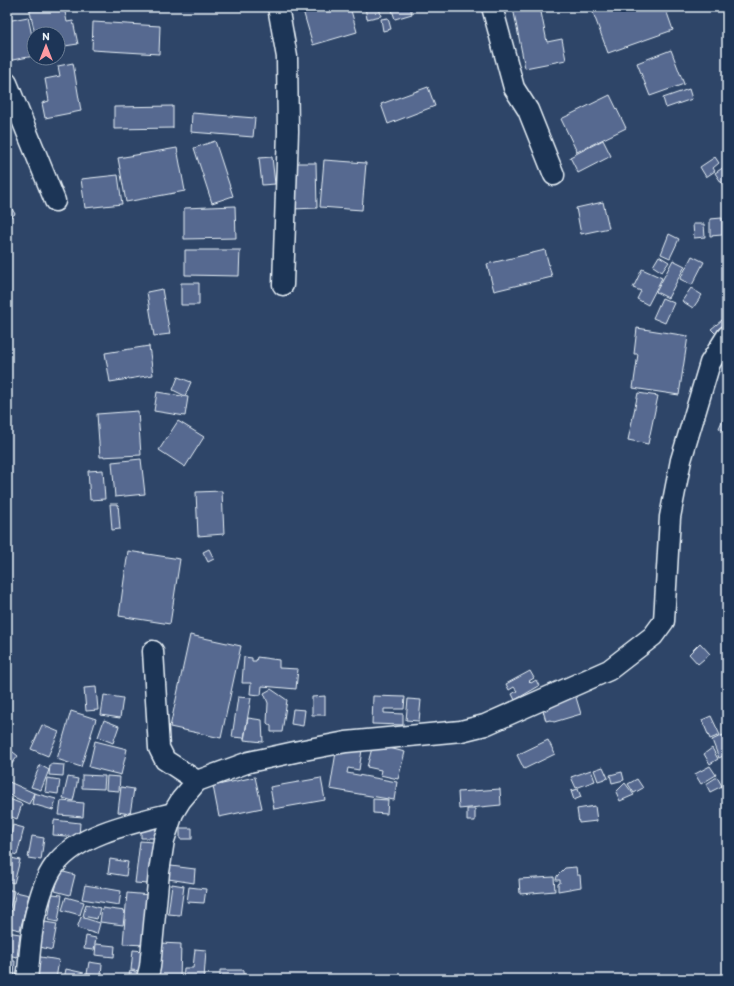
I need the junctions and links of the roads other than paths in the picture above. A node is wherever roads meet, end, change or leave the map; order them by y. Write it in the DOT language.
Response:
graph roads {
  1 [pos="278,7"];
  2 [pos="492,7"];
  3 [pos="7,83"];
  4 [pos="554,175"];
  5 [pos="55,201"];
  6 [pos="283,285"];
  7 [pos="727,336"];
  8 [pos="154,650"];
  9 [pos="197,781"];
  10 [pos="173,813"];
  11 [pos="27,979"];
  12 [pos="147,979"];
  1 -- 6 [label="street"];
  2 -- 4 [label="street"];
  3 -- 5 [label="street"];
  7 -- 9 [label="street"];
  8 -- 9 [label="street"];
  9 -- 10 [label="street"];
  10 -- 11 [label="street"];
  10 -- 12 [label="street"];
}
